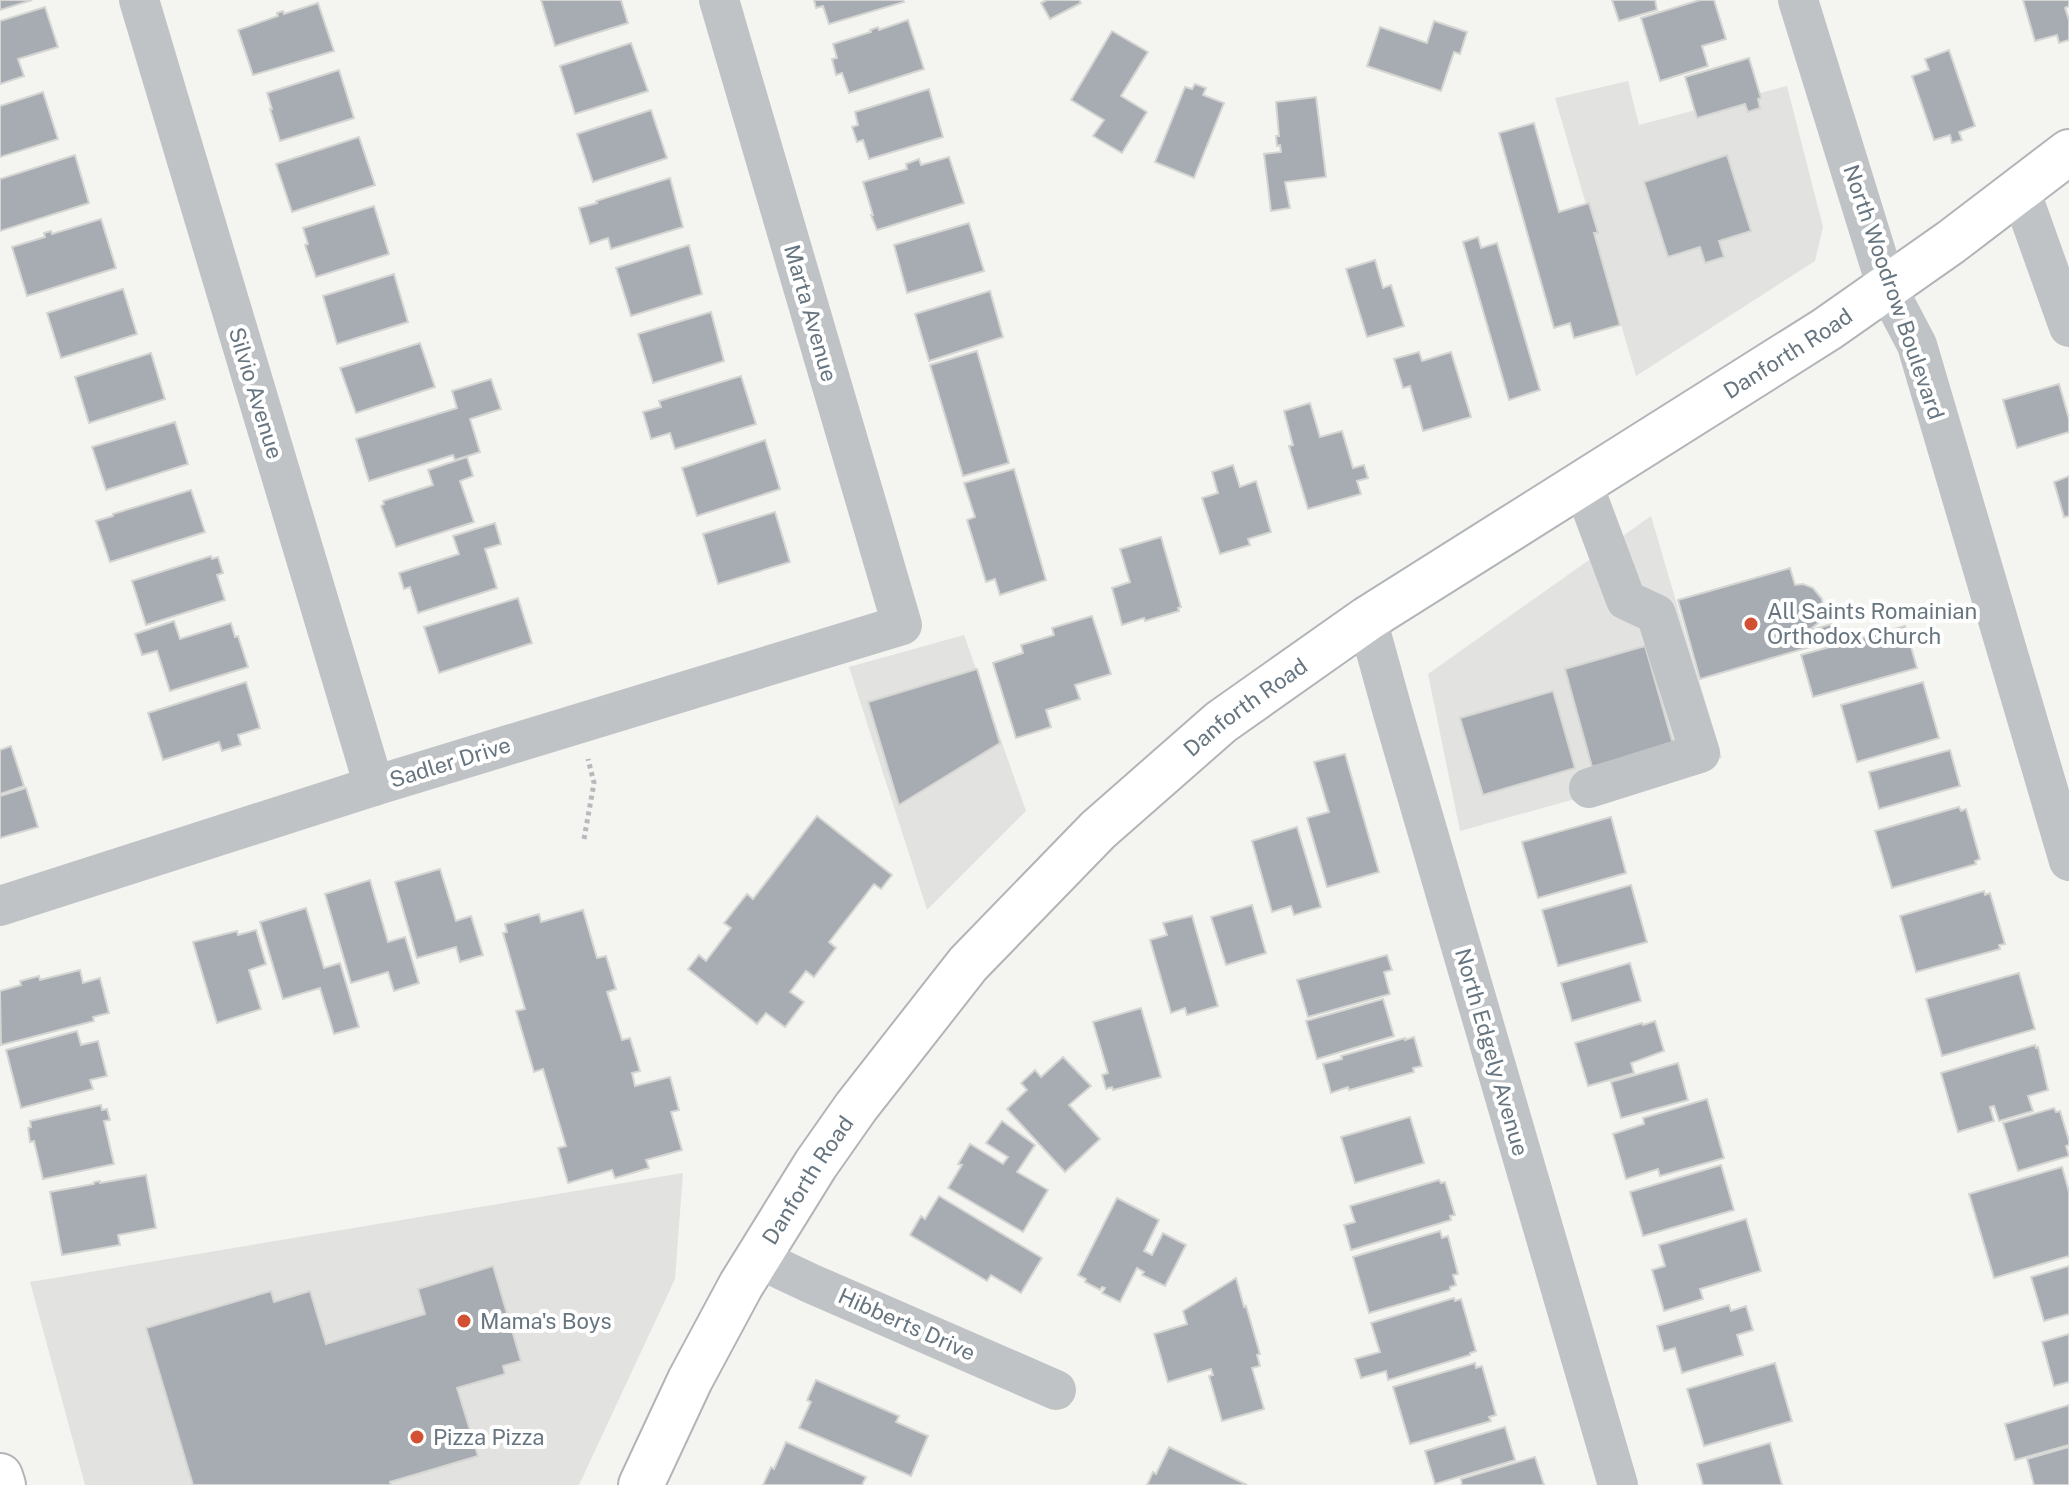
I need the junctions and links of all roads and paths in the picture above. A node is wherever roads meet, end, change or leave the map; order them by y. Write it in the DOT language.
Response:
graph roads {
  1 [pos="139,0"];
  2 [pos="719,0"];
  3 [pos="1798,0"];
  4 [pos="2069,152"];
  5 [pos="2020,190"];
  6 [pos="1887,288"];
  7 [pos="2069,327"];
  8 [pos="1583,485"];
  9 [pos="1367,619"];
  10 [pos="902,625"];
  11 [pos="579,723"];
  12 [pos="374,786"];
  13 [pos="1589,788"];
  14 [pos="584,839"];
  15 [pos="2069,861"];
  16 [pos="0,906"];
  17 [pos="757,1258"];
  18 [pos="1056,1390"];
  19 [pos="0,1476"];
  20 [pos="3,1485"];
  21 [pos="641,1485"];
  22 [pos="1618,1485"];
  1 -- 12 [label="street, Silvio Avenue"];
  2 -- 10 [label="street, Marta Avenue"];
  3 -- 6 [label="street, North Woodrow Boulevard"];
  4 -- 5 [label="main road, Danforth Road"];
  5 -- 6 [label="main road, Danforth Road"];
  5 -- 7 [label="street"];
  6 -- 8 [label="main road, Danforth Road"];
  6 -- 15 [label="street, North Woodrow Boulevard"];
  8 -- 9 [label="main road, Danforth Road"];
  8 -- 13 [label="street"];
  9 -- 17 [label="main road, Danforth Road"];
  9 -- 22 [label="street, North Edgely Avenue"];
  10 -- 11 [label="street, Sadler Drive"];
  11 -- 12 [label="street, Sadler Drive"];
  11 -- 14 [label="path"];
  12 -- 16 [label="street, Sadler Drive"];
  17 -- 18 [label="street, Hibberts Drive"];
  17 -- 21 [label="main road, Danforth Road"];
  19 -- 20 [label="main road"];
}
